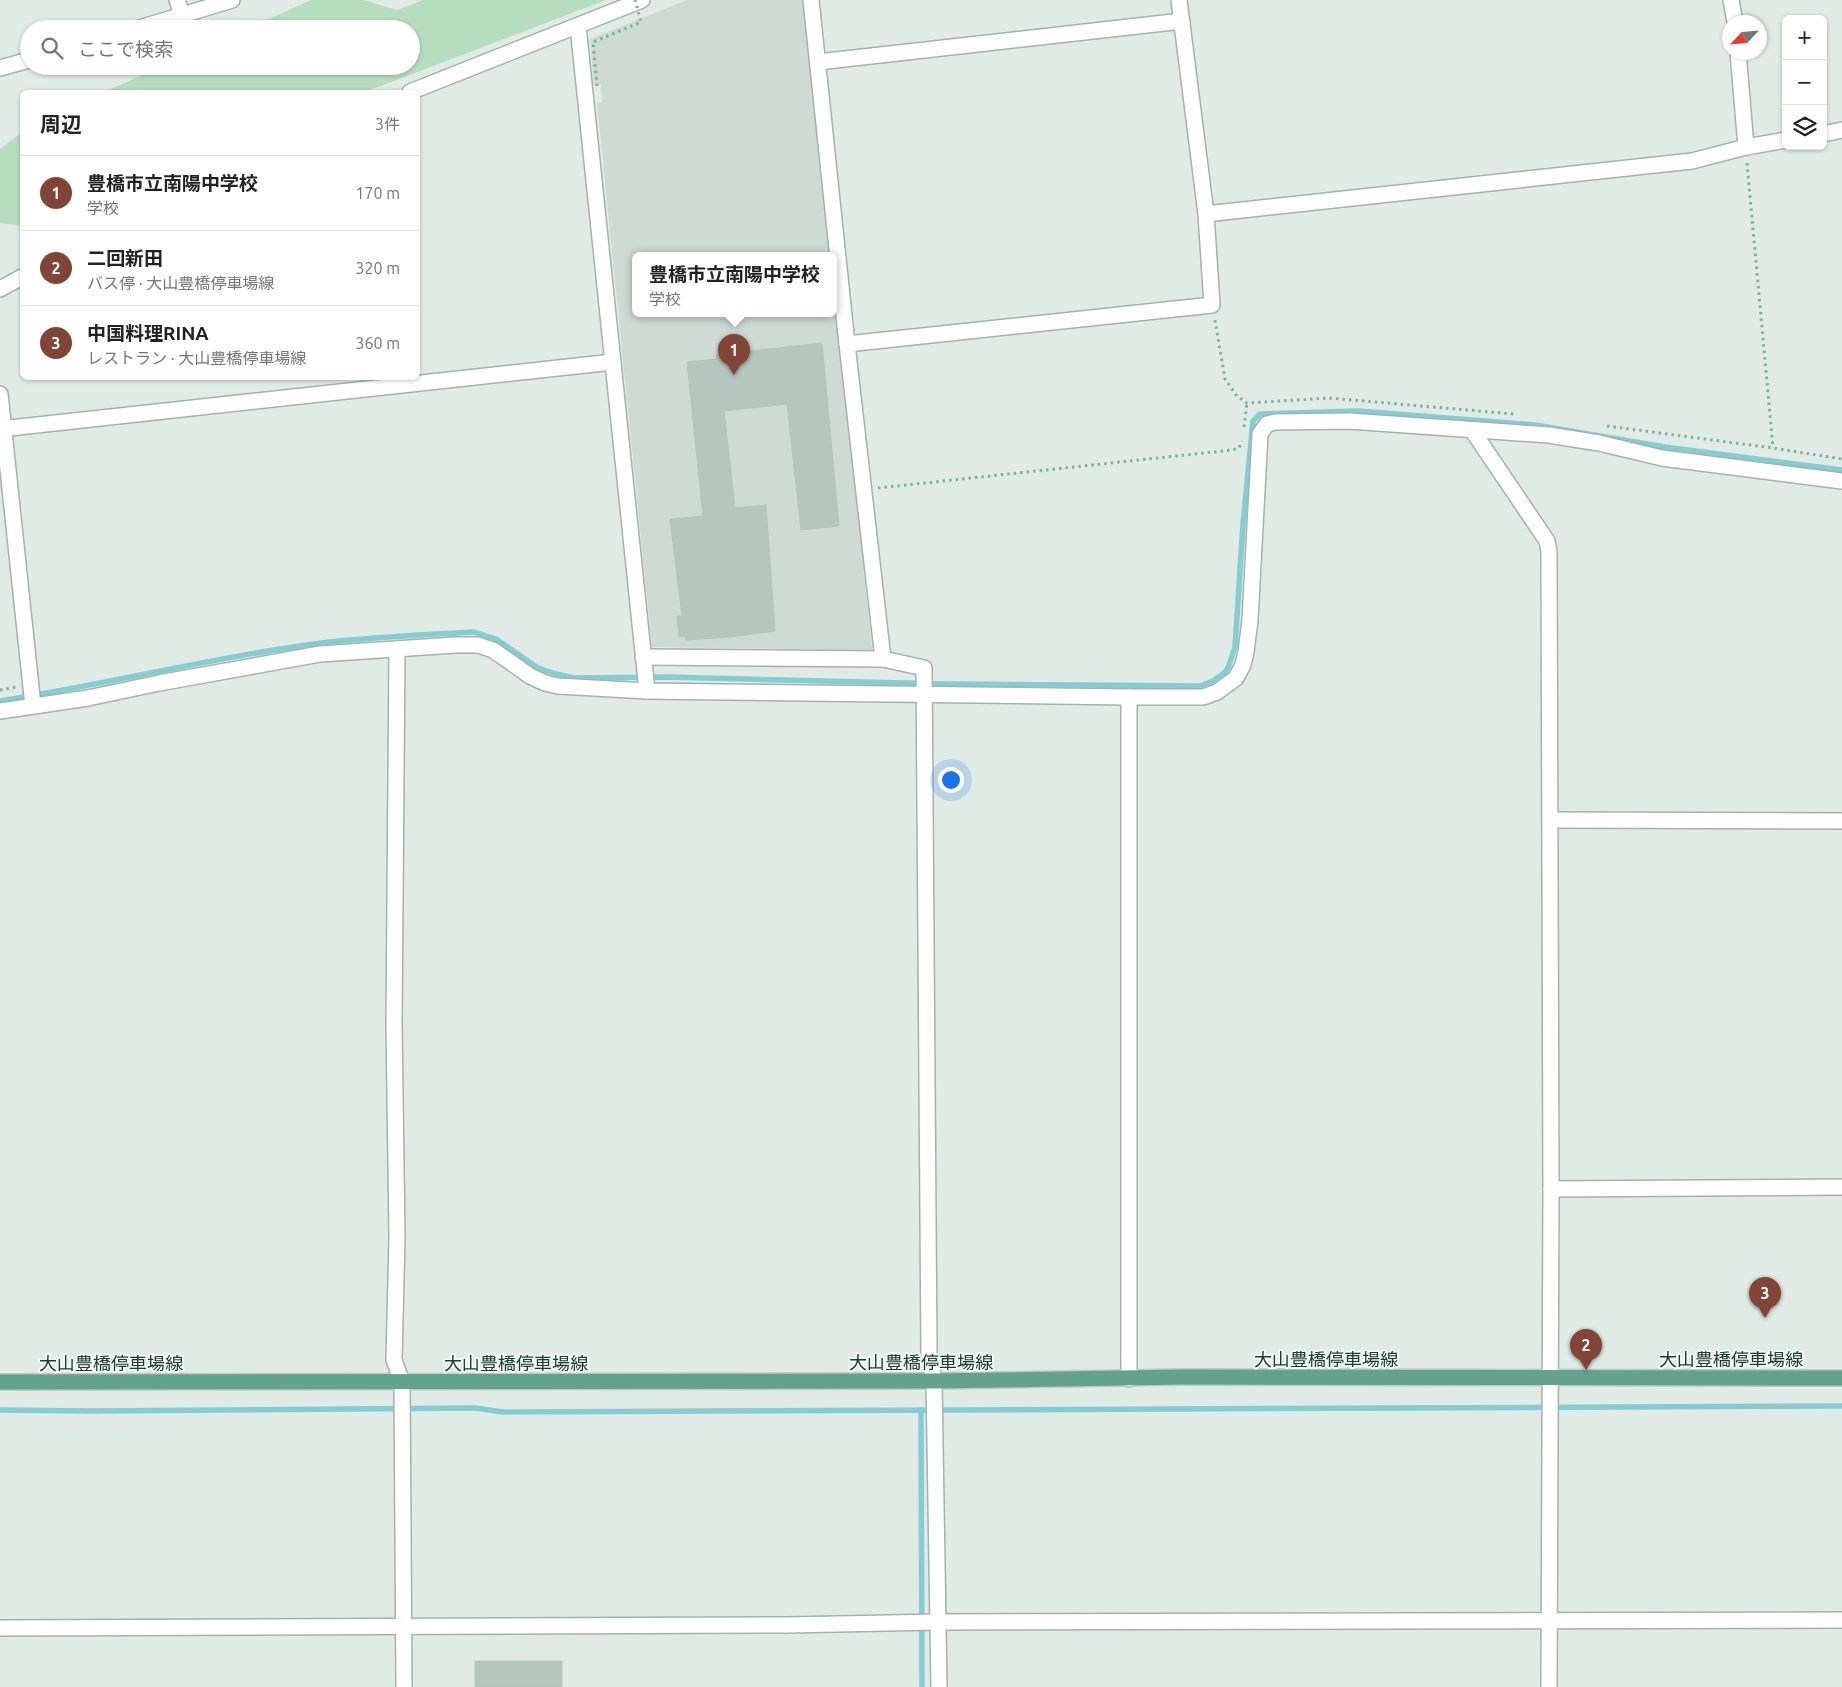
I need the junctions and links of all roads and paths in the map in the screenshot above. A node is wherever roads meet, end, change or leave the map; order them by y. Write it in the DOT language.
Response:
graph roads {
  1 [pos="177,0"];
  2 [pos="232,0"];
  3 [pos="635,0"];
  4 [pos="642,0"];
  5 [pos="811,0"];
  6 [pos="1179,0"];
  7 [pos="1731,0"];
  8 [pos="182,15"];
  9 [pos="1734,15"];
  10 [pos="166,20"];
  11 [pos="1182,21"];
  12 [pos="578,26"];
  13 [pos="1739,60"];
  14 [pos="20,62"];
  15 [pos="818,62"];
  16 [pos="0,68"];
  17 [pos="597,86"];
  18 [pos="415,90"];
  19 [pos="1842,130"];
  20 [pos="1827,133"];
  21 [pos="1782,141"];
  22 [pos="1746,147"];
  23 [pos="1206,214"];
  24 [pos="20,278"];
  25 [pos="0,289"];
  26 [pos="1212,305"];
  27 [pos="847,344"];
  28 [pos="613,362"];
  29 [pos="0,394"];
  30 [pos="1247,403"];
  31 [pos="1518,414"];
  32 [pos="1599,425"];
  33 [pos="2,429"];
  34 [pos="1472,430"];
  35 [pos="1773,448"];
  36 [pos="1842,459"];
  37 [pos="1842,481"];
  38 [pos="863,490"];
  39 [pos="397,650"];
  40 [pos="883,659"];
  41 [pos="644,663"];
  42 [pos="647,691"];
  43 [pos="924,695"];
  44 [pos="1129,697"];
  45 [pos="33,706"];
  46 [pos="0,711"];
  47 [pos="1550,820"];
  48 [pos="1842,822"];
  49 [pos="1842,1187"];
  50 [pos="1551,1189"];
  51 [pos="1550,1378"];
  52 [pos="1842,1378"];
  53 [pos="1129,1379"];
  54 [pos="934,1381"];
  55 [pos="0,1382"];
  56 [pos="402,1382"];
  57 [pos="1842,1620"];
  58 [pos="1548,1622"];
  59 [pos="937,1623"];
  60 [pos="404,1627"];
  61 [pos="0,1628"];
  62 [pos="404,1687"];
  63 [pos="939,1687"];
  64 [pos="1549,1687"];
  1 -- 8 [label="street"];
  2 -- 8 [label="street"];
  3 -- 17 [label="path, bridge"];
  4 -- 12 [label="street"];
  5 -- 15 [label="street"];
  6 -- 11 [label="street"];
  7 -- 9 [label="street"];
  8 -- 10 [label="street"];
  11 -- 15 [label="street"];
  11 -- 23 [label="street"];
  12 -- 18 [label="street"];
  12 -- 28 [label="street"];
  13 -- 22 [label="street"];
  14 -- 16 [label="street"];
  15 -- 27 [label="street"];
  19 -- 20 [label="street"];
  21 -- 22 [label="street"];
  22 -- 23 [label="street"];
  22 -- 35 [label="path"];
  23 -- 26 [label="street"];
  24 -- 25 [label="street"];
  26 -- 27 [label="street"];
  26 -- 30 [label="path"];
  27 -- 38 [label="street"];
  28 -- 33 [label="street"];
  28 -- 41 [label="street"];
  29 -- 33 [label="street"];
  30 -- 31 [label="path"];
  30 -- 38 [label="path"];
  32 -- 35 [label="path"];
  33 -- 45 [label="street"];
  34 -- 37 [label="street"];
  34 -- 44 [label="street"];
  34 -- 47 [label="street"];
  35 -- 36 [label="path"];
  38 -- 40 [label="street"];
  39 -- 42 [label="street"];
  39 -- 45 [label="street"];
  39 -- 56 [label="street"];
  40 -- 41 [label="street"];
  40 -- 43 [label="street"];
  41 -- 42 [label="street"];
  42 -- 43 [label="street"];
  43 -- 44 [label="street"];
  43 -- 54 [label="street"];
  44 -- 53 [label="street"];
  45 -- 46 [label="street"];
  47 -- 48 [label="street"];
  47 -- 50 [label="street"];
  49 -- 50 [label="street"];
  50 -- 51 [label="street"];
  51 -- 52 [label="main road, 大山豊橋停車場線"];
  51 -- 53 [label="main road, 大山豊橋停車場線"];
  51 -- 58 [label="street"];
  53 -- 54 [label="main road, 大山豊橋停車場線"];
  54 -- 56 [label="main road, 大山豊橋停車場線"];
  54 -- 59 [label="street"];
  55 -- 56 [label="main road, 大山豊橋停車場線"];
  56 -- 60 [label="street"];
  57 -- 58 [label="street"];
  58 -- 59 [label="street"];
  58 -- 64 [label="street"];
  59 -- 60 [label="street"];
  59 -- 63 [label="street"];
  60 -- 61 [label="street"];
  60 -- 62 [label="street"];
}
